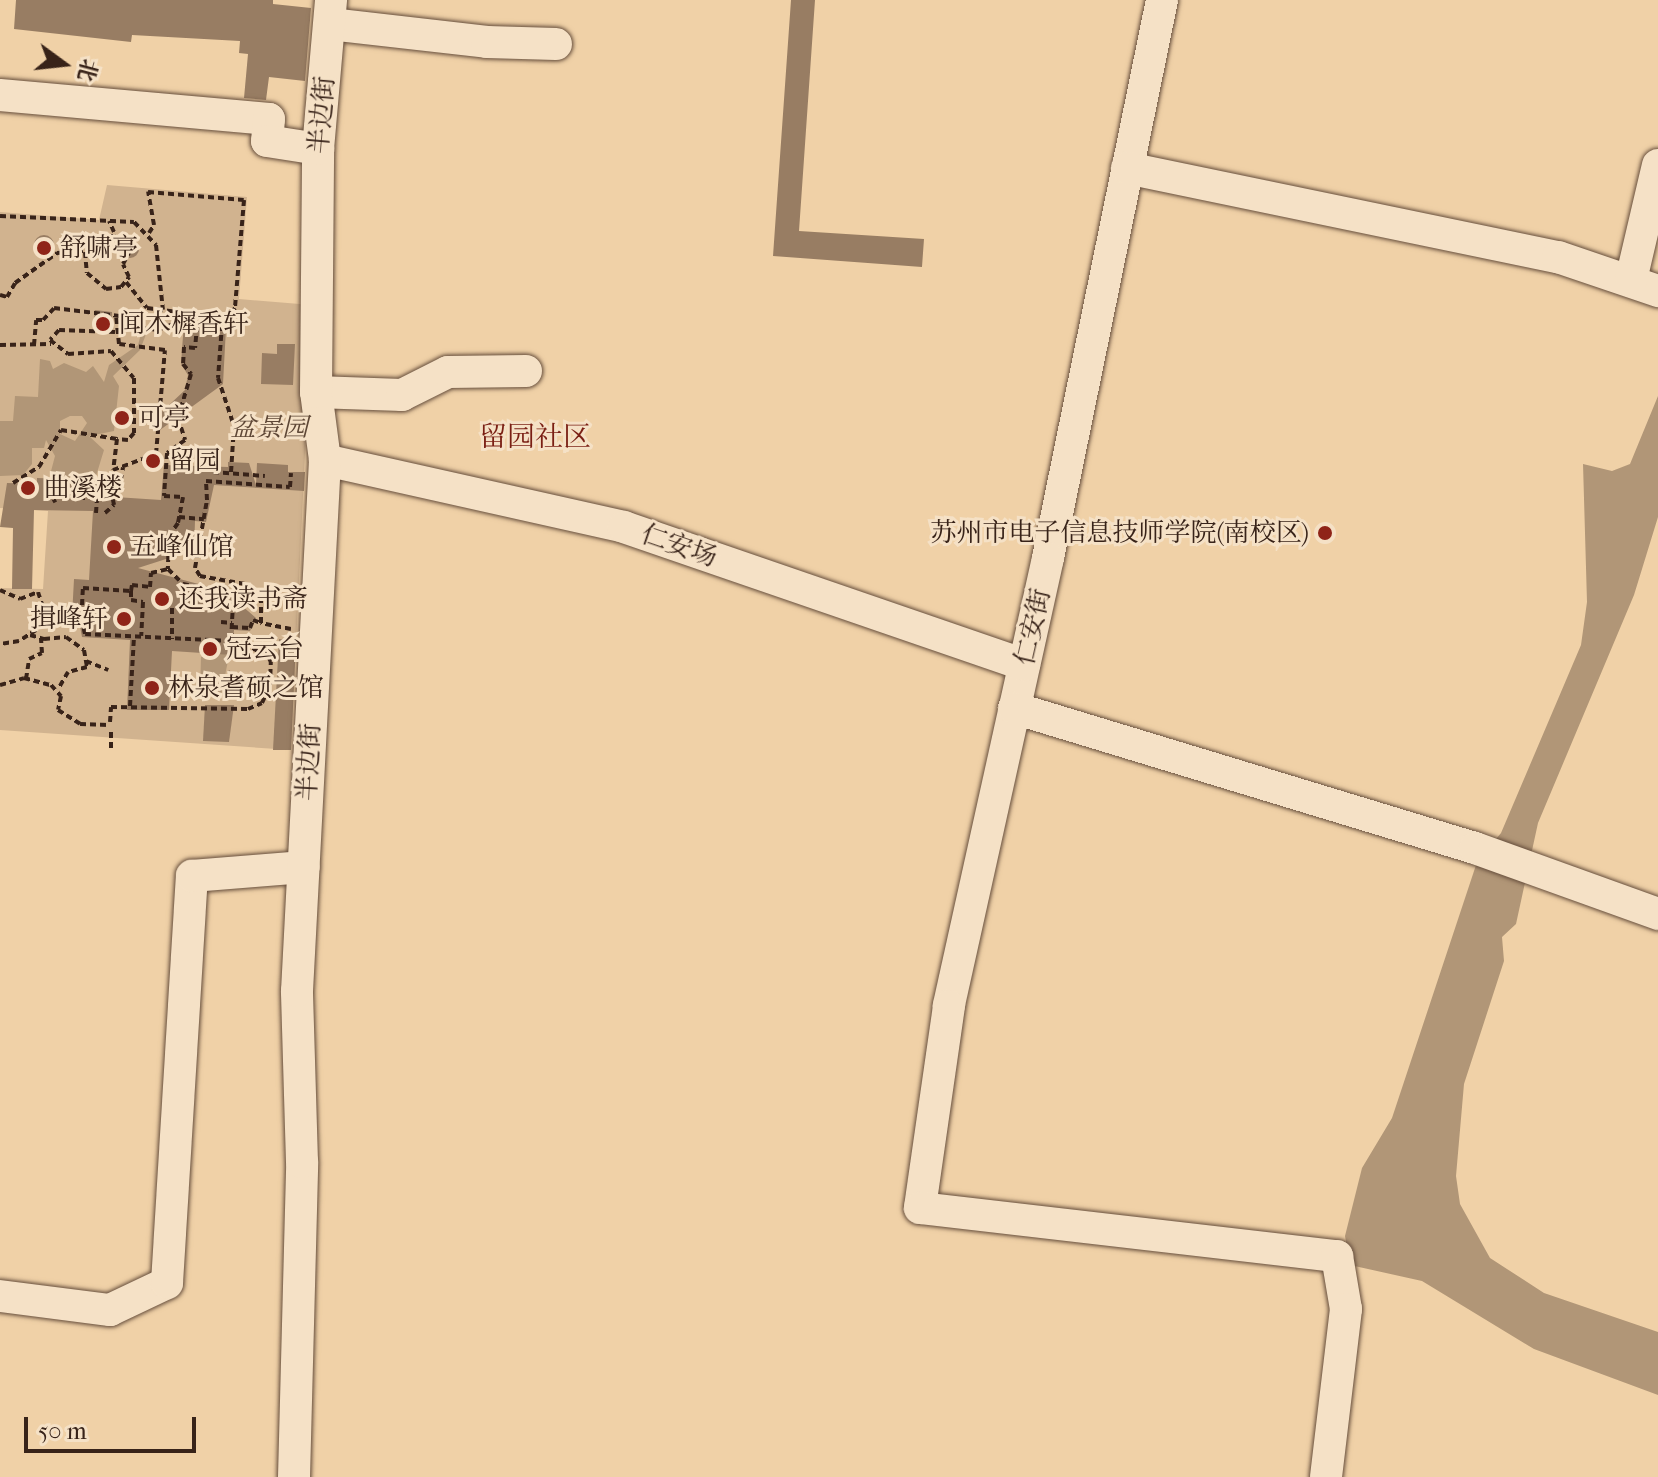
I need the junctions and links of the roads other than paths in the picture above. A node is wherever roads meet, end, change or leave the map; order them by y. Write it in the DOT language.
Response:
graph roads {
  1 [pos="1162,0"];
  2 [pos="330,12"];
  3 [pos="556,44"];
  4 [pos="0,95"];
  5 [pos="318,149"];
  6 [pos="1658,165"];
  7 [pos="1127,168"];
  8 [pos="1645,285"];
  9 [pos="526,371"];
  10 [pos="316,392"];
  11 [pos="325,460"];
  12 [pos="1024,665"];
  13 [pos="1014,708"];
  14 [pos="304,867"];
  15 [pos="1658,914"];
  16 [pos="0,1296"];
  17 [pos="294,1477"];
  18 [pos="1326,1477"];
  1 -- 7 [label="street, 仁安街"];
  2 -- 3 [label="street"];
  2 -- 5 [label="street, 半边街"];
  4 -- 5 [label="street"];
  5 -- 10 [label="street, 半边街"];
  6 -- 8 [label="street"];
  7 -- 8 [label="street"];
  7 -- 12 [label="street, 仁安街"];
  9 -- 10 [label="street"];
  10 -- 11 [label="street, 半边街"];
  11 -- 12 [label="street, 仁安场"];
  11 -- 14 [label="street, 半边街"];
  12 -- 13 [label="street, 仁安街"];
  13 -- 15 [label="street"];
  13 -- 18 [label="street, 仁安街"];
  14 -- 16 [label="street"];
  14 -- 17 [label="street, 半边街"];
}
